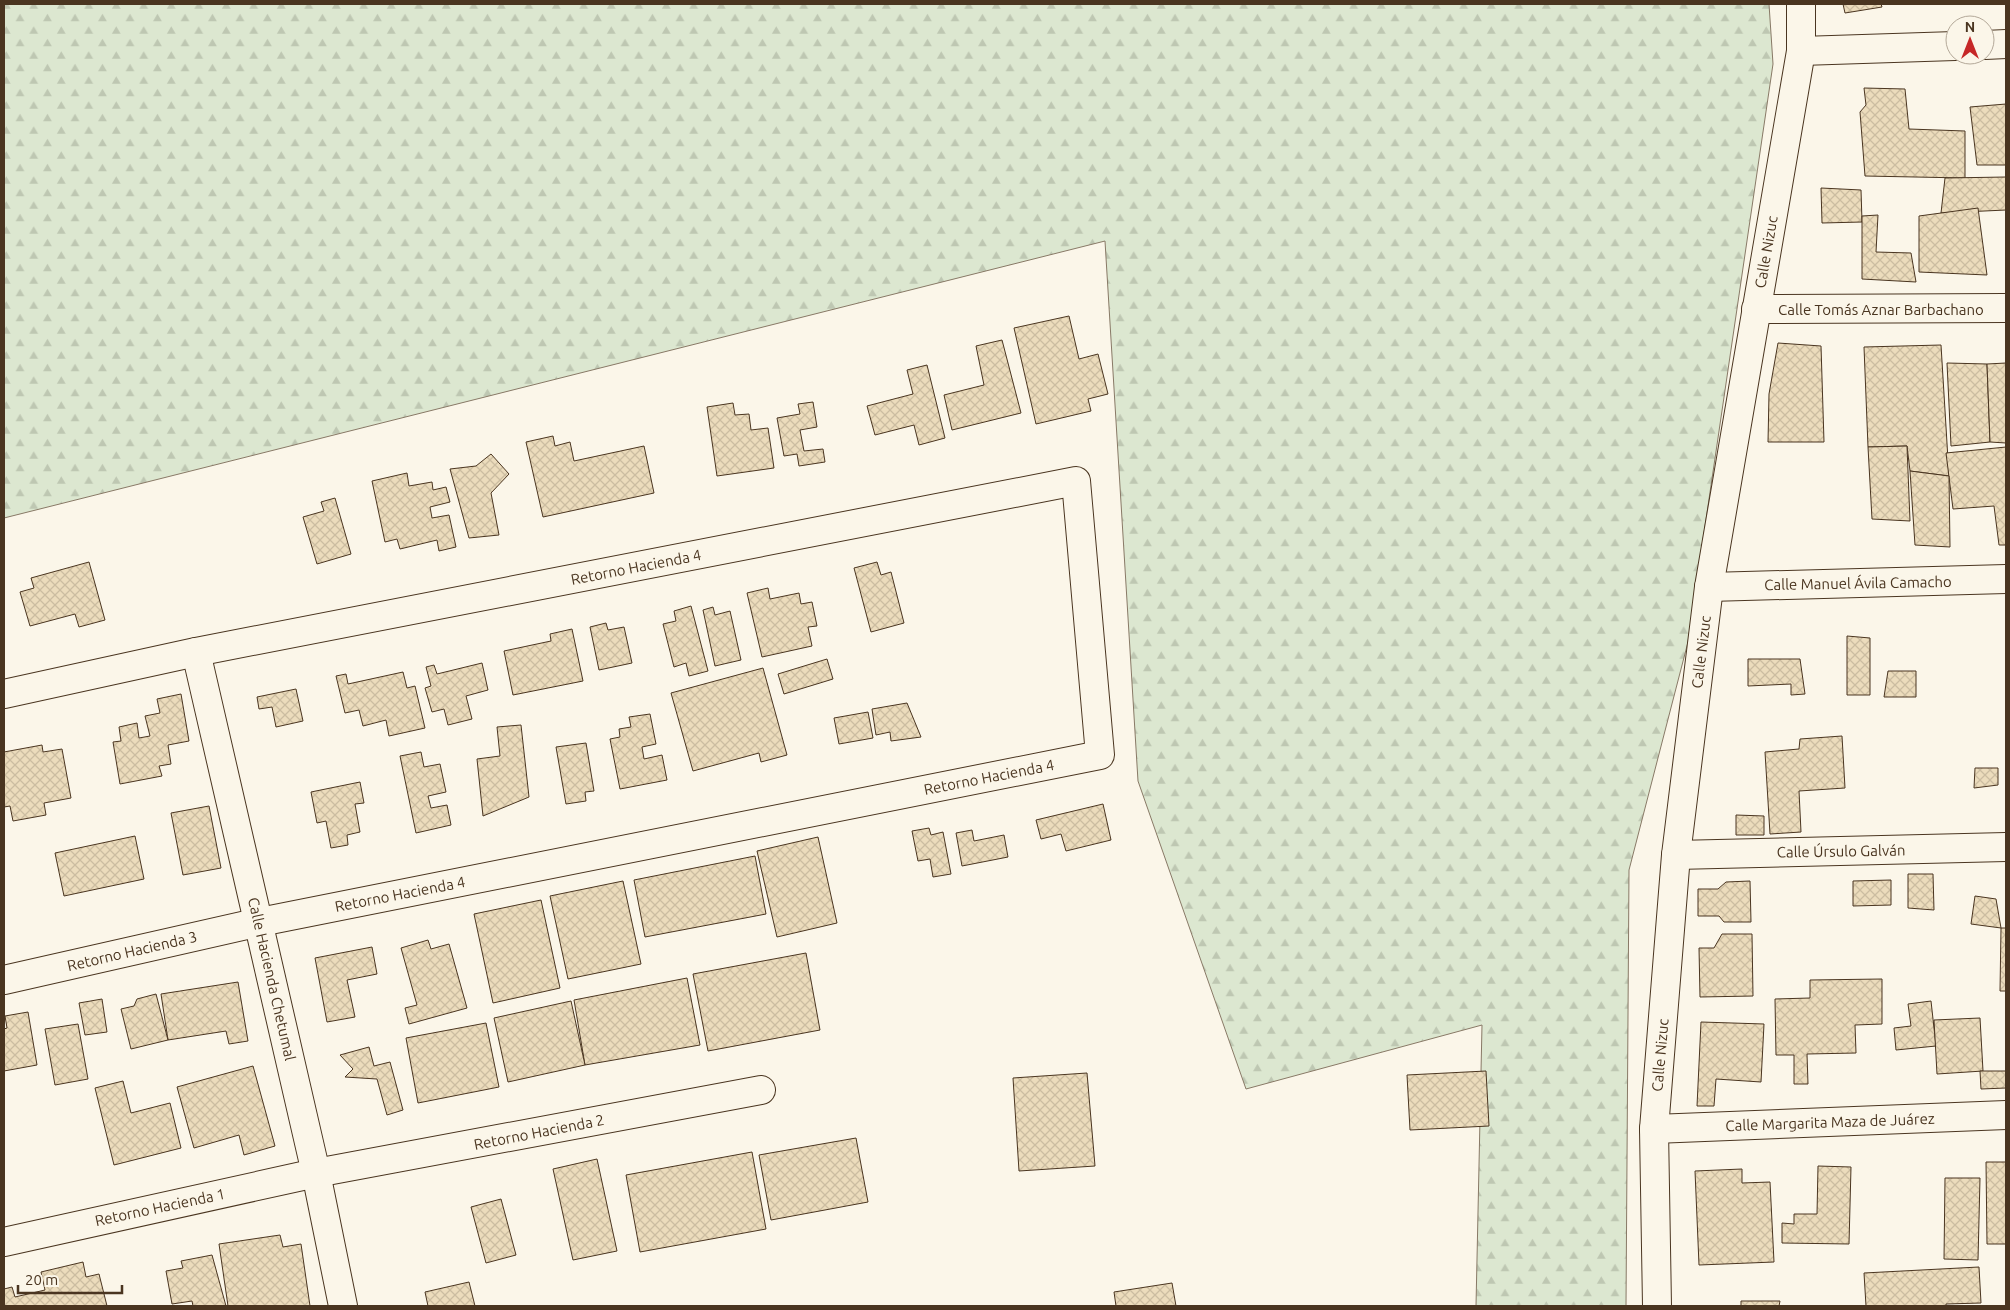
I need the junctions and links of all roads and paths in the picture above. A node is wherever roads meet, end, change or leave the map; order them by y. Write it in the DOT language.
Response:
graph roads {
  1 [pos="1801,4"];
  2 [pos="1945,46"];
  3 [pos="1802,51"];
  4 [pos="2006,308"];
  5 [pos="1756,309"];
  6 [pos="2006,579"];
  7 [pos="1709,587"];
  8 [pos="196,652"];
  9 [pos="4,694"];
  10 [pos="2006,847"];
  11 [pos="1676,854"];
  12 [pos="260,922"];
  13 [pos="4,980"];
  14 [pos="761,1090"];
  15 [pos="2006,1115"];
  16 [pos="1654,1129"];
  17 [pos="316,1173"];
  18 [pos="4,1242"];
  19 [pos="343,1306"];
  20 [pos="1657,1306"];
  1 -- 3 [label="street, Calle Nizuc"];
  2 -- 3 [label="street"];
  3 -- 5 [label="street, Calle Nizuc"];
  4 -- 5 [label="street, Calle Tomás Aznar Barbachano"];
  5 -- 7 [label="street, Calle Nizuc"];
  6 -- 7 [label="street, Calle Manuel Ávila Camacho"];
  7 -- 11 [label="street, Calle Nizuc"];
  8 -- 9 [label="street"];
  8 -- 12 [label="street, Calle Hacienda Chetumal"];
  8 -- 12 [label="street, Retorno Hacienda 4"];
  10 -- 11 [label="street, Calle Úrsulo Galván"];
  11 -- 16 [label="street, Calle Nizuc"];
  12 -- 13 [label="street, Retorno Hacienda 3"];
  12 -- 17 [label="street, Calle Hacienda Chetumal"];
  14 -- 17 [label="street, Retorno Hacienda 2"];
  15 -- 16 [label="street, Calle Margarita Maza de Juárez"];
  16 -- 20 [label="street, Calle Nizuc"];
  17 -- 18 [label="street, Retorno Hacienda 1"];
  17 -- 19 [label="street, Calle Hacienda Chetumal"];
}
